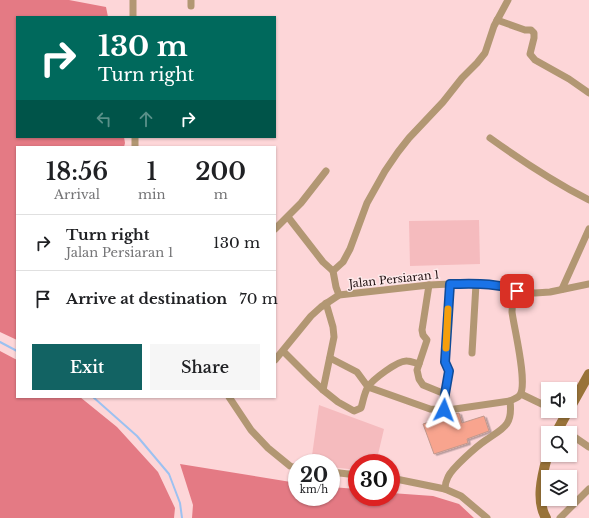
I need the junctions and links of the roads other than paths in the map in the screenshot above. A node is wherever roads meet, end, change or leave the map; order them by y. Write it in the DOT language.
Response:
graph roads {
  1 [pos="133,0"];
  2 [pos="508,0"];
  3 [pos="134,16"];
  4 [pos="498,20"];
  5 [pos="589,93"];
  6 [pos="490,138"];
  7 [pos="326,171"];
  8 [pos="589,200"];
  9 [pos="288,217"];
  10 [pos="276,228"];
  11 [pos="589,228"];
  12 [pos="333,271"];
  13 [pos="450,284"];
  14 [pos="476,284"];
  15 [pos="589,284"];
  16 [pos="429,286"];
  17 [pos="562,289"];
  18 [pos="517,291"];
  19 [pos="339,295"];
  20 [pos="326,303"];
  21 [pos="283,351"];
  22 [pos="472,353"];
  23 [pos="330,358"];
  24 [pos="276,359"];
  25 [pos="419,364"];
  26 [pos="589,374"];
  27 [pos="368,387"];
  28 [pos="586,388"];
  29 [pos="323,390"];
  30 [pos="445,394"];
  31 [pos="521,394"];
  32 [pos="230,398"];
  33 [pos="577,400"];
  34 [pos="510,401"];
  35 [pos="541,404"];
  36 [pos="444,410"];
  37 [pos="577,438"];
  38 [pos="589,447"];
  39 [pos="546,462"];
  40 [pos="288,464"];
  41 [pos="400,480"];
  42 [pos="445,489"];
  43 [pos="589,489"];
  44 [pos="487,518"];
  45 [pos="546,518"];
  46 [pos="560,518"];
  1 -- 3 [label="street"];
  2 -- 4 [label="street"];
  4 -- 5 [label="street"];
  4 -- 12 [label="street"];
  6 -- 8 [label="street"];
  7 -- 9 [label="street"];
  9 -- 10 [label="street"];
  9 -- 12 [label="street"];
  11 -- 17 [label="street"];
  12 -- 19 [label="street"];
  13 -- 14 [label="street, Jalan Persiaran 1"];
  13 -- 16 [label="street, Jalan Persiaran 1"];
  13 -- 30 [label="street"];
  14 -- 18 [label="street, Jalan Persiaran 1"];
  14 -- 22 [label="street"];
  15 -- 17 [label="street, Jalan Persiaran 1"];
  16 -- 19 [label="street, Jalan Persiaran 1"];
  16 -- 25 [label="street"];
  17 -- 18 [label="street, Jalan Persiaran 1"];
  18 -- 31 [label="street"];
  19 -- 20 [label="street, Jalan Persiaran 1"];
  20 -- 21 [label="street, Jalan Persiaran 1"];
  20 -- 23 [label="street"];
  21 -- 24 [label="street, Jalan Persiaran 1"];
  21 -- 29 [label="street"];
  23 -- 27 [label="street"];
  23 -- 29 [label="street"];
  25 -- 27 [label="street"];
  25 -- 30 [label="street"];
  26 -- 28 [label="main road"];
  27 -- 29 [label="street"];
  27 -- 36 [label="street"];
  28 -- 33 [label="main road"];
  30 -- 36 [label="street"];
  31 -- 34 [label="street"];
  31 -- 35 [label="street"];
  32 -- 40 [label="street"];
  34 -- 36 [label="street"];
  34 -- 42 [label="street"];
  37 -- 38 [label="street"];
  39 -- 45 [label="main road"];
  41 -- 42 [label="street"];
  42 -- 44 [label="street"];
  43 -- 46 [label="street"];
}
